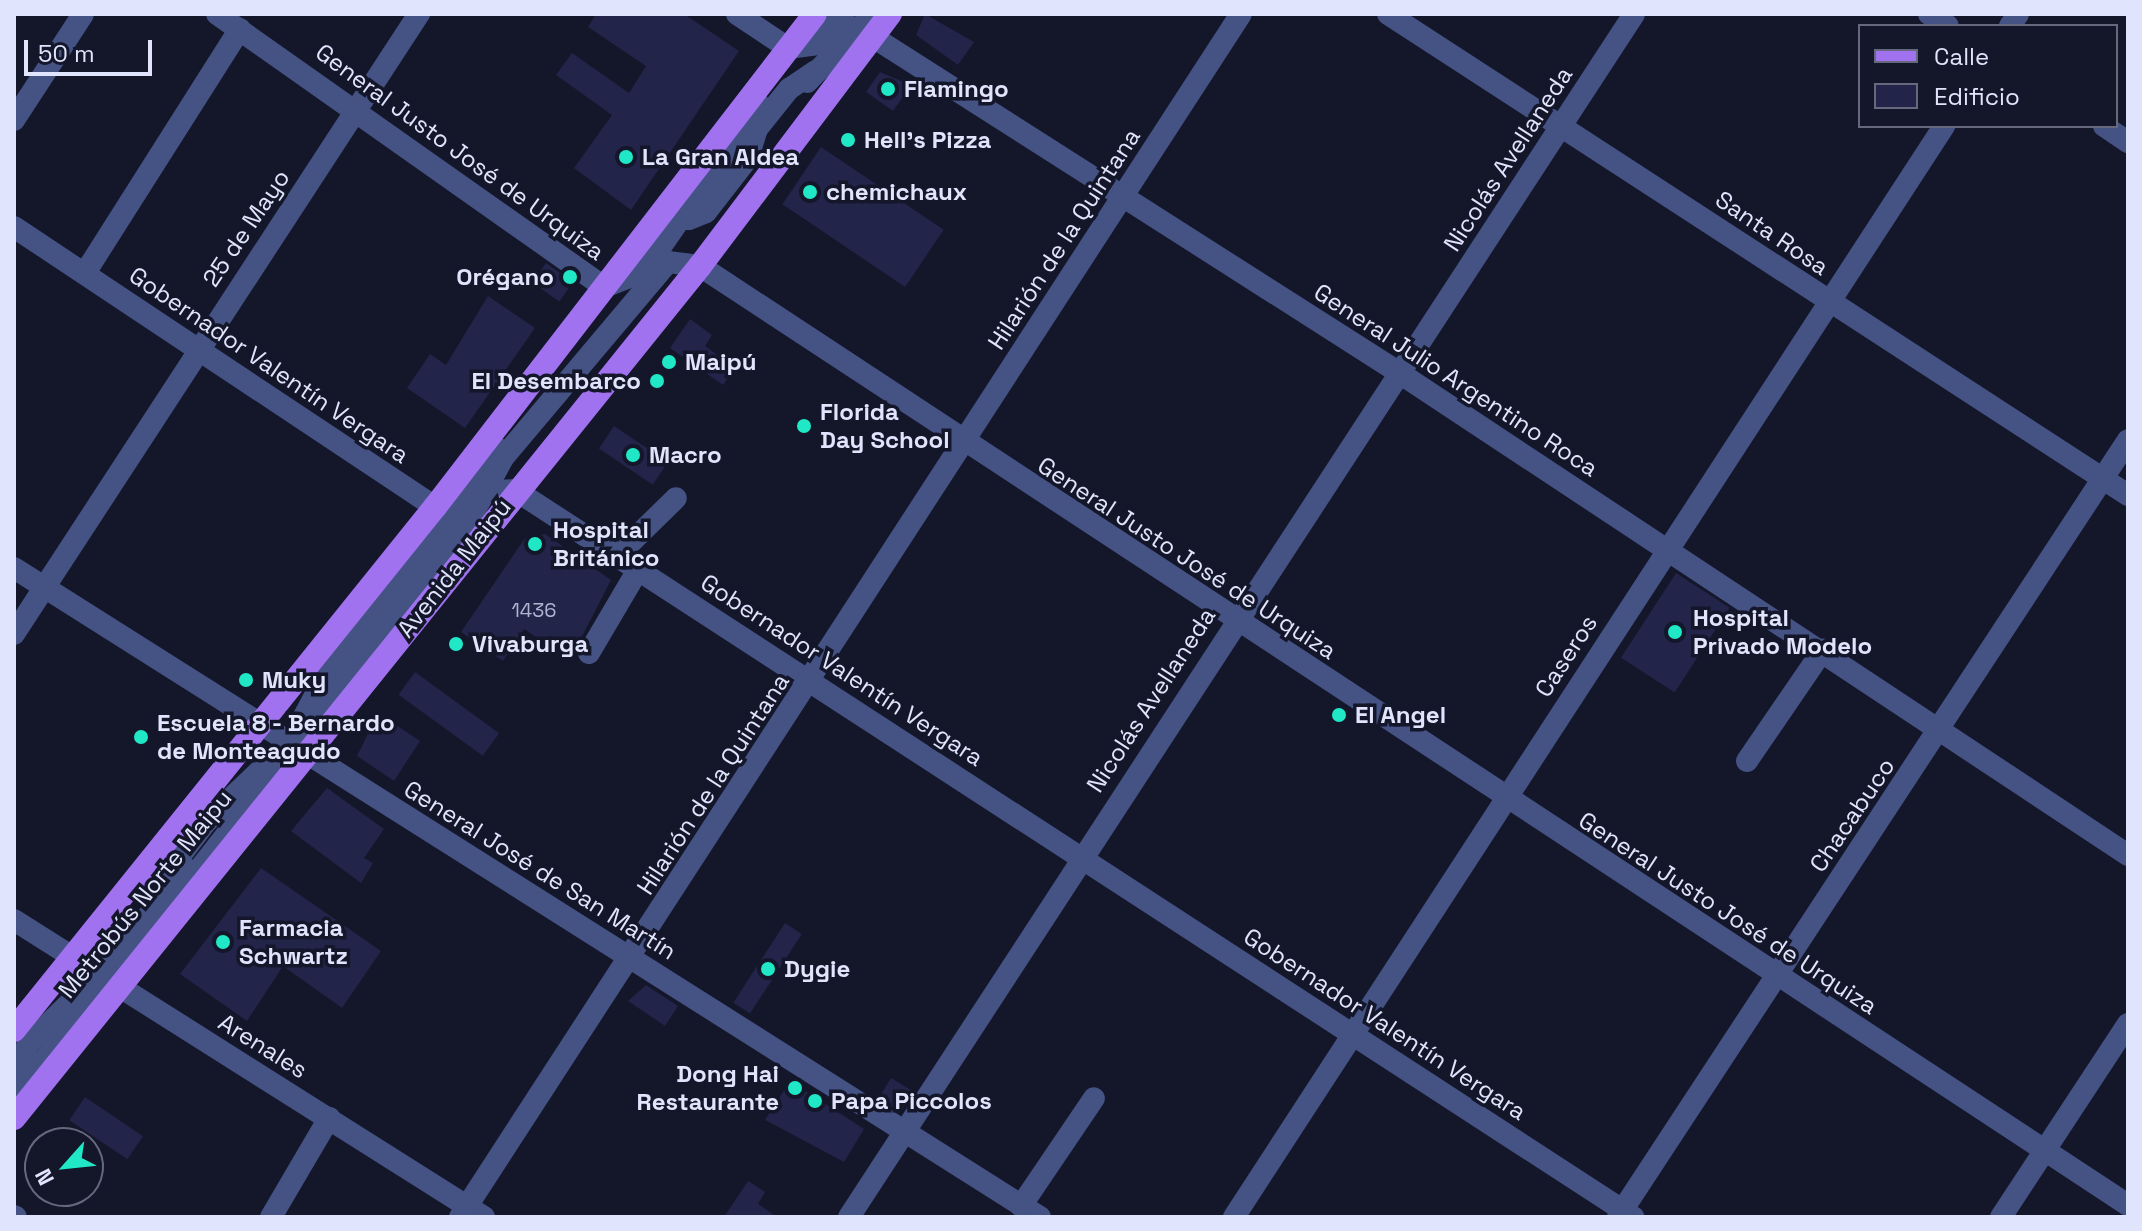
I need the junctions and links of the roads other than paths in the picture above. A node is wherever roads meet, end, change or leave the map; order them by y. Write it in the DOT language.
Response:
graph roads {
  1 [pos="83,14"];
  2 [pos="217,14"];
  3 [pos="419,14"];
  4 [pos="737,14"];
  5 [pos="815,14"];
  6 [pos="890,14"];
  7 [pos="1241,14"];
  8 [pos="1388,14"];
  9 [pos="1634,14"];
  10 [pos="862,23"];
  11 [pos="240,29"];
  12 [pos="815,41"];
  13 [pos="788,48"];
  14 [pos="357,107"];
  15 [pos="14,120"];
  16 [pos="1561,125"];
  17 [pos="1943,128"];
  18 [pos="2107,128"];
  19 [pos="2128,142"];
  20 [pos="1123,197"];
  21 [pos="14,227"];
  22 [pos="658,265"];
  23 [pos="700,266"];
  24 [pos="85,273"];
  25 [pos="604,287"];
  26 [pos="1829,302"];
  27 [pos="198,347"];
  28 [pos="1398,372"];
  29 [pos="2128,440"];
  30 [pos="963,442"];
  31 [pos="2103,479"];
  32 [pos="515,490"];
  33 [pos="475,493"];
  34 [pos="2128,495"];
  35 [pos="676,498"];
  36 [pos="442,517"];
  37 [pos="1668,549"];
  38 [pos="618,555"];
  39 [pos="14,568"];
  40 [pos="639,568"];
  41 [pos="45,588"];
  42 [pos="1235,619"];
  43 [pos="14,634"];
  44 [pos="1823,650"];
  45 [pos="589,653"];
  46 [pos="813,678"];
  47 [pos="261,725"];
  48 [pos="1941,730"];
  49 [pos="290,750"];
  50 [pos="1747,761"];
  51 [pos="1504,799"];
  52 [pos="2128,855"];
  53 [pos="1078,858"];
  54 [pos="14,920"];
  55 [pos="74,956"];
  56 [pos="633,958"];
  57 [pos="1776,974"];
  58 [pos="107,982"];
  59 [pos="2128,1024"];
  60 [pos="14,1030"];
  61 [pos="1352,1032"];
  62 [pos="14,1076"];
  63 [pos="14,1095"];
  64 [pos="1094,1098"];
  65 [pos="14,1118"];
  66 [pos="329,1118"];
  67 [pos="906,1130"];
  68 [pos="2045,1151"];
  69 [pos="2128,1205"];
  70 [pos="1030,1211"];
  71 [pos="471,1213"];
  72 [pos="1624,1215"];
  73 [pos="271,1217"];
  74 [pos="849,1217"];
  75 [pos="1234,1217"];
  76 [pos="2001,1217"];
  1 -- 15 [label="street"];
  2 -- 11 [label="street, General Justo José de Urquiza"];
  3 -- 14 [label="street, 25 de Mayo"];
  4 -- 13 [label="street"];
  5 -- 13 [label="main road"];
  6 -- 10 [label="main road, Avenida Maipú"];
  7 -- 20 [label="street, Hilarión de la Quintana"];
  8 -- 16 [label="street, Santa Rosa"];
  9 -- 16 [label="street, Nicolás Avellaneda"];
  10 -- 12 [label="street"];
  10 -- 20 [label="street, General Julio Argentino Roca"];
  10 -- 22 [label="street, Metrobús Norte Maipu"];
  10 -- 23 [label="main road, Avenida Maipú"];
  11 -- 14 [label="street, General Justo José de Urquiza"];
  11 -- 24 [label="street"];
  12 -- 13 [label="street"];
  12 -- 22 [label="street, Metrobús Norte Maipu"];
  13 -- 25 [label="main road"];
  14 -- 25 [label="street, General Justo José de Urquiza"];
  14 -- 27 [label="street, 25 de Mayo"];
  16 -- 26 [label="street, Santa Rosa"];
  16 -- 28 [label="street, Nicolás Avellaneda"];
  17 -- 26 [label="street, Caseros"];
  18 -- 19 [label="street"];
  20 -- 28 [label="street, General Julio Argentino Roca"];
  20 -- 30 [label="street, Hilarión de la Quintana"];
  21 -- 24 [label="street, Gobernador Valentín Vergara"];
  22 -- 23 [label="street, General Justo José de Urquiza"];
  22 -- 25 [label="street, General Justo José de Urquiza"];
  22 -- 33 [label="street, Metrobús Norte Maipu"];
  22 -- 33 [label="street, Metrobús Norte Maipu"];
  23 -- 30 [label="street, General Justo José de Urquiza"];
  23 -- 32 [label="main road, Avenida Maipú"];
  24 -- 27 [label="street, Gobernador Valentín Vergara"];
  25 -- 36 [label="main road"];
  26 -- 31 [label="street, Santa Rosa"];
  26 -- 37 [label="street, Caseros"];
  27 -- 36 [label="street, Gobernador Valentín Vergara"];
  27 -- 41 [label="street, 25 de Mayo"];
  28 -- 37 [label="street, General Julio Argentino Roca"];
  28 -- 42 [label="street, Nicolás Avellaneda"];
  29 -- 31 [label="street, Chacabuco"];
  30 -- 42 [label="street, General Justo José de Urquiza"];
  30 -- 46 [label="street, Hilarión de la Quintana"];
  31 -- 34 [label="street, Santa Rosa"];
  31 -- 48 [label="street, Chacabuco"];
  32 -- 33 [label="street"];
  32 -- 38 [label="street, Gobernador Valentín Vergara"];
  32 -- 49 [label="main road, Avenida Maipú"];
  33 -- 36 [label="street"];
  33 -- 49 [label="street, Metrobús Norte Maipu"];
  35 -- 38 [label="street"];
  36 -- 47 [label="main road"];
  36 -- 49 [label="street, Metrobús Norte Maipu"];
  37 -- 44 [label="street, General Julio Argentino Roca"];
  37 -- 51 [label="street, Caseros"];
  38 -- 40 [label="street, Gobernador Valentín Vergara"];
  39 -- 41 [label="street, General José de San Martín"];
  40 -- 45 [label="street"];
  40 -- 46 [label="street, Gobernador Valentín Vergara"];
  41 -- 43 [label="street, 25 de Mayo"];
  41 -- 47 [label="street, General José de San Martín"];
  42 -- 51 [label="street, General Justo José de Urquiza"];
  42 -- 53 [label="street, Nicolás Avellaneda"];
  44 -- 48 [label="street, General Julio Argentino Roca"];
  44 -- 50 [label="street"];
  46 -- 53 [label="street, Gobernador Valentín Vergara"];
  46 -- 56 [label="street, Hilarión de la Quintana"];
  47 -- 49 [label="street, General José de San Martín"];
  47 -- 55 [label="main road"];
  48 -- 52 [label="street, General Julio Argentino Roca"];
  48 -- 57 [label="street, Chacabuco"];
  49 -- 56 [label="street, General José de San Martín"];
  49 -- 58 [label="main road, Avenida Maipú"];
  49 -- 58 [label="street, Metrobús Norte Maipu"];
  51 -- 57 [label="street, General Justo José de Urquiza"];
  51 -- 61 [label="street, Caseros"];
  53 -- 61 [label="street, Gobernador Valentín Vergara"];
  53 -- 67 [label="street, Nicolás Avellaneda"];
  54 -- 55 [label="street, Arenales"];
  55 -- 58 [label="street, Arenales"];
  55 -- 60 [label="main road"];
  56 -- 67 [label="street, General José de San Martín"];
  56 -- 71 [label="street, Hilarión de la Quintana"];
  57 -- 68 [label="street, General Justo José de Urquiza"];
  57 -- 72 [label="street, Chacabuco"];
  58 -- 62 [label="street, Metrobús Norte Maipu"];
  58 -- 63 [label="street, Metrobús Norte Maipu"];
  58 -- 65 [label="main road, Avenida Maipú"];
  58 -- 66 [label="street, Arenales"];
  59 -- 68 [label="street"];
  61 -- 72 [label="street, Gobernador Valentín Vergara"];
  61 -- 75 [label="street, Caseros"];
  64 -- 70 [label="street"];
  66 -- 71 [label="street, Arenales"];
  66 -- 73 [label="street"];
  67 -- 70 [label="street, General José de San Martín"];
  67 -- 74 [label="street, Nicolás Avellaneda"];
  68 -- 69 [label="street, General Justo José de Urquiza"];
  68 -- 76 [label="street"];
}
